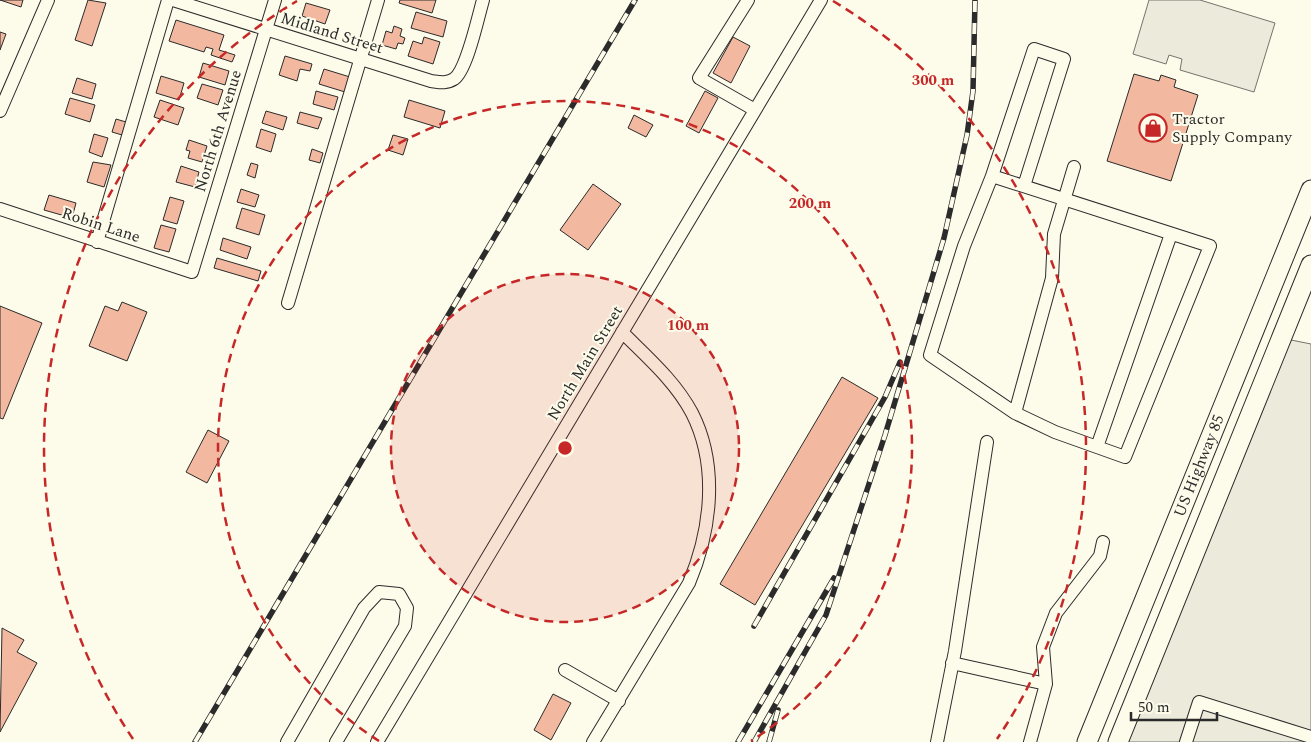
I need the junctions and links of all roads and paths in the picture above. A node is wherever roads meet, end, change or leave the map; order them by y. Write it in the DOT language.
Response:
graph roads {
  1 [pos="48,0"];
  2 [pos="168,0"];
  3 [pos="173,0"];
  4 [pos="275,0"];
  5 [pos="378,0"];
  6 [pos="483,0"];
  7 [pos="748,0"];
  8 [pos="821,0"];
  9 [pos="266,30"];
  10 [pos="360,59"];
  11 [pos="755,110"];
  12 [pos="0,111"];
  13 [pos="1074,167"];
  14 [pos="992,176"];
  15 [pos="1024,186"];
  16 [pos="1311,190"];
  17 [pos="1064,199"];
  18 [pos="0,209"];
  19 [pos="1171,234"];
  20 [pos="97,242"];
  21 [pos="1311,265"];
  22 [pos="192,272"];
  23 [pos="288,303"];
  24 [pos="622,332"];
  25 [pos="1015,413"];
  26 [pos="987,442"];
  27 [pos="1097,447"];
  28 [pos="1103,542"];
  29 [pos="952,663"];
  30 [pos="565,670"];
  31 [pos="1046,684"];
  32 [pos="619,702"];
  33 [pos="1311,737"];
  34 [pos="288,742"];
  35 [pos="336,742"];
  36 [pos="378,742"];
  37 [pos="593,742"];
  38 [pos="938,742"];
  39 [pos="1030,742"];
  40 [pos="1087,742"];
  41 [pos="1118,742"];
  42 [pos="1186,742"];
  1 -- 12 [label="street"];
  2 -- 20 [label="street"];
  3 -- 9 [label="street, Midland Street"];
  4 -- 9 [label="street, North 6th Avenue"];
  5 -- 10 [label="street"];
  6 -- 10 [label="street, Midland Street"];
  7 -- 11 [label="street"];
  8 -- 11 [label="street, North Main Street"];
  9 -- 10 [label="street, Midland Street"];
  9 -- 22 [label="street, North 6th Avenue"];
  10 -- 23 [label="street"];
  11 -- 24 [label="street, North Main Street"];
  13 -- 17 [label="street"];
  14 -- 15 [label="street"];
  14 -- 15 [label="street"];
  14 -- 25 [label="street"];
  15 -- 17 [label="street"];
  16 -- 40 [label="highway, US Highway 85"];
  17 -- 19 [label="street"];
  17 -- 25 [label="street"];
  18 -- 20 [label="street, Robin Lane"];
  19 -- 27 [label="street"];
  19 -- 27 [label="street"];
  20 -- 22 [label="street, Robin Lane"];
  21 -- 41 [label="highway, US Highway 85"];
  24 -- 32 [label="street"];
  24 -- 36 [label="street, North Main Street"];
  25 -- 27 [label="street"];
  26 -- 29 [label="street"];
  28 -- 31 [label="street"];
  29 -- 31 [label="street"];
  29 -- 38 [label="street"];
  30 -- 32 [label="street"];
  31 -- 39 [label="street"];
  32 -- 37 [label="street"];
  33 -- 42 [label="street"];
  34 -- 35 [label="street"];
}
